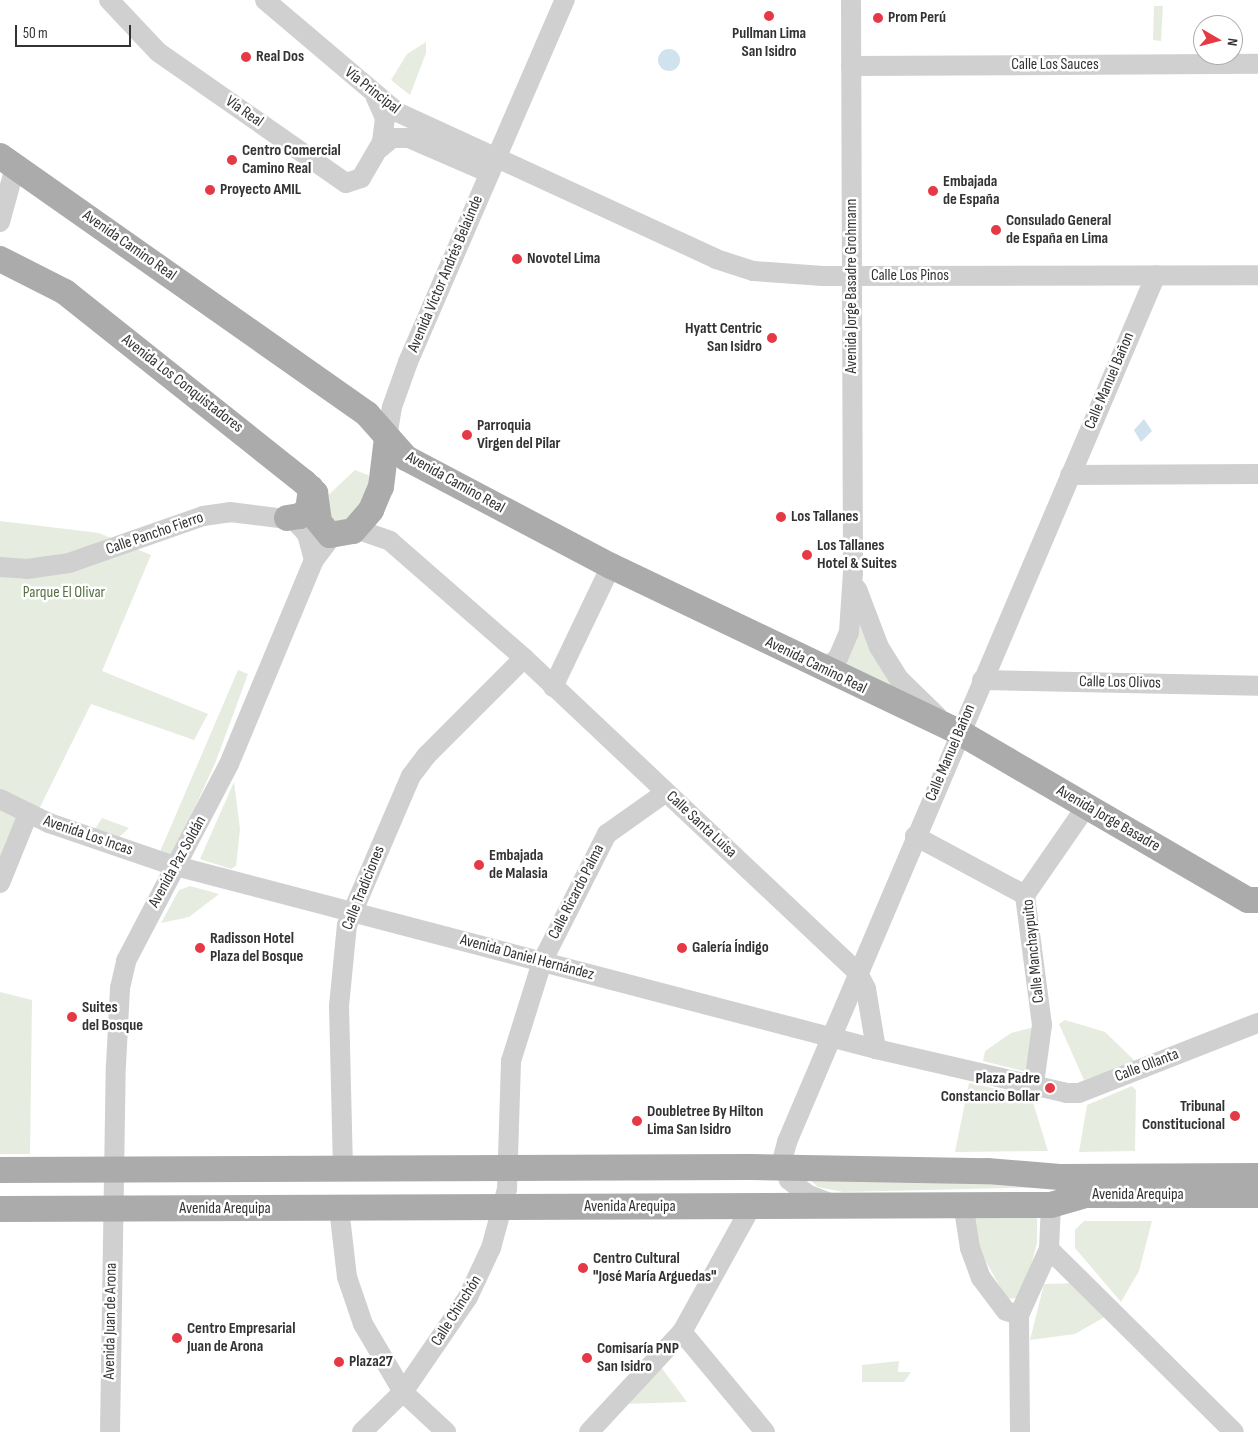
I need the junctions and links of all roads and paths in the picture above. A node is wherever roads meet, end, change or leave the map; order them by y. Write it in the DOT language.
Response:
graph roads {
  1 [pos="109,0"];
  2 [pos="265,0"];
  3 [pos="564,0"];
  4 [pos="851,0"];
  5 [pos="1258,64"];
  6 [pos="851,66"];
  7 [pos="375,96"];
  8 [pos="380,148"];
  9 [pos="8,161"];
  10 [pos="493,165"];
  11 [pos="0,222"];
  12 [pos="0,260"];
  13 [pos="1156,275"];
  14 [pos="1258,275"];
  15 [pos="852,276"];
  16 [pos="387,438"];
  17 [pos="1070,474"];
  18 [pos="1258,474"];
  19 [pos="310,487"];
  20 [pos="287,518"];
  21 [pos="344,532"];
  22 [pos="314,560"];
  23 [pos="611,566"];
  24 [pos="0,567"];
  25 [pos="852,572"];
  26 [pos="524,658"];
  27 [pos="823,670"];
  28 [pos="982,680"];
  29 [pos="1258,686"];
  30 [pos="553,687"];
  31 [pos="959,732"];
  32 [pos="666,792"];
  33 [pos="0,799"];
  34 [pos="1086,807"];
  35 [pos="28,814"];
  36 [pos="915,836"];
  37 [pos="178,866"];
  38 [pos="0,883"];
  39 [pos="1025,895"];
  40 [pos="1258,900"];
  41 [pos="353,912"];
  42 [pos="542,962"];
  43 [pos="858,973"];
  44 [pos="1258,1023"];
  45 [pos="831,1037"];
  46 [pos="876,1049"];
  47 [pos="1034,1084"];
  48 [pos="1258,1162"];
  49 [pos="508,1167"];
  50 [pos="783,1168"];
  51 [pos="342,1169"];
  52 [pos="0,1170"];
  53 [pos="113,1171"];
  54 [pos="987,1171"];
  55 [pos="1258,1176"];
  56 [pos="1258,1195"];
  57 [pos="963,1203"];
  58 [pos="840,1205"];
  59 [pos="1051,1205"];
  60 [pos="504,1207"];
  61 [pos="751,1207"];
  62 [pos="339,1208"];
  63 [pos="0,1209"];
  64 [pos="112,1209"];
  65 [pos="1258,1210"];
  66 [pos="1049,1249"];
  67 [pos="1019,1315"];
  68 [pos="682,1332"];
  69 [pos="403,1392"];
  70 [pos="110,1432"];
  71 [pos="362,1432"];
  72 [pos="446,1432"];
  73 [pos="589,1432"];
  74 [pos="764,1432"];
  75 [pos="1020,1432"];
  76 [pos="1234,1432"];
  1 -- 8 [label="street, Vía Real"];
  2 -- 7 [label="street, Vía Principal"];
  3 -- 10 [label="street, Avenida Víctor Andrés Belaúnde"];
  4 -- 6 [label="street, Avenida Jorge Basadre Grohmann"];
  5 -- 6 [label="street, Calle Los Sauces"];
  6 -- 15 [label="street, Avenida Jorge Basadre Grohmann"];
  7 -- 8 [label="street, Vía Real"];
  7 -- 10 [label="street, Vía Principal"];
  8 -- 10 [label="street"];
  9 -- 11 [label="street"];
  9 -- 16 [label="main road, Avenida Camino Real"];
  10 -- 15 [label="street, Calle Los Pinos"];
  10 -- 16 [label="street, Avenida Víctor Andrés Belaúnde"];
  12 -- 19 [label="main road, Avenida Los Conquistadores"];
  13 -- 14 [label="street, Calle Los Pinos"];
  13 -- 15 [label="street, Calle Los Pinos"];
  13 -- 17 [label="street, Calle Manuel Bañon"];
  15 -- 25 [label="street, Avenida Jorge Basadre Grohmann"];
  16 -- 21 [label="main road, Avenida Víctor Andrés Belaúnde"];
  16 -- 23 [label="main road, Avenida Camino Real"];
  17 -- 18 [label="street"];
  17 -- 28 [label="street, Calle Manuel Bañon"];
  19 -- 20 [label="main road"];
  19 -- 21 [label="main road"];
  20 -- 22 [label="street"];
  20 -- 24 [label="street, Calle Pancho Fierro"];
  21 -- 22 [label="street, Avenida Paz Soldán"];
  21 -- 26 [label="street, Calle Santa Luisa"];
  22 -- 37 [label="street, Avenida Paz Soldán"];
  23 -- 27 [label="main road, Avenida Camino Real"];
  23 -- 30 [label="street"];
  25 -- 27 [label="street, Avenida Jorge Basadre Grohmann"];
  25 -- 31 [label="street, Avenida Jorge Basadre Grohmann"];
  26 -- 30 [label="street, Calle Santa Luisa"];
  26 -- 41 [label="street, Calle Tradiciones"];
  27 -- 31 [label="main road, Avenida Camino Real"];
  28 -- 29 [label="street, Calle Los Olivos"];
  28 -- 31 [label="street, Calle Manuel Bañon"];
  30 -- 32 [label="street, Calle Santa Luisa"];
  31 -- 34 [label="main road, Avenida Jorge Basadre"];
  31 -- 36 [label="street, Calle Manuel Bañon"];
  32 -- 42 [label="street, Calle Ricardo Palma"];
  32 -- 43 [label="street, Calle Santa Luisa"];
  33 -- 35 [label="street, Avenida Los Incas"];
  34 -- 39 [label="street, Calle Manchaypuito"];
  34 -- 40 [label="main road, Avenida Jorge Basadre"];
  35 -- 37 [label="street, Avenida Los Incas"];
  35 -- 38 [label="street"];
  36 -- 39 [label="street"];
  36 -- 43 [label="street, Calle Manuel Bañon"];
  37 -- 41 [label="street, Avenida Daniel Hernández"];
  37 -- 53 [label="street, Avenida Paz Soldán"];
  39 -- 47 [label="street, Calle Manchaypuito"];
  41 -- 42 [label="street, Avenida Daniel Hernández"];
  41 -- 51 [label="street, Calle Tradiciones"];
  42 -- 45 [label="street, Avenida Daniel Hernández"];
  42 -- 49 [label="street, Calle Ricardo Palma"];
  43 -- 45 [label="street, Calle Manuel Bañon"];
  43 -- 46 [label="street, Calle Santa Luisa"];
  44 -- 47 [label="street, Calle Ollanta"];
  45 -- 46 [label="street, Avenida Daniel Hernández"];
  45 -- 50 [label="street, Calle Manuel Bañon"];
  46 -- 47 [label="street"];
  48 -- 54 [label="main road"];
  49 -- 50 [label="main road, Avenida Arequipa"];
  49 -- 51 [label="main road, Avenida Arequipa"];
  49 -- 60 [label="street, Calle Chinchón"];
  50 -- 54 [label="main road, Avenida Arequipa"];
  50 -- 58 [label="street"];
  51 -- 53 [label="main road, Avenida Arequipa"];
  52 -- 53 [label="main road, Avenida Arequipa"];
  53 -- 64 [label="street, Avenida Paz Soldán"];
  54 -- 55 [label="main road, Avenida Arequipa"];
  56 -- 59 [label="main road, Avenida Arequipa"];
  57 -- 58 [label="main road, Avenida Arequipa"];
  57 -- 59 [label="main road, Avenida Arequipa"];
  57 -- 67 [label="street"];
  58 -- 61 [label="main road, Avenida Arequipa"];
  59 -- 65 [label="main road"];
  59 -- 66 [label="street"];
  60 -- 61 [label="main road, Avenida Arequipa"];
  60 -- 62 [label="main road, Avenida Arequipa"];
  60 -- 69 [label="street, Calle Chinchón"];
  61 -- 68 [label="street"];
  62 -- 64 [label="main road, Avenida Arequipa"];
  62 -- 69 [label="street"];
  63 -- 64 [label="main road, Avenida Arequipa"];
  64 -- 70 [label="street, Avenida Juan de Arona"];
  66 -- 67 [label="street"];
  66 -- 76 [label="street"];
  67 -- 75 [label="street"];
  68 -- 73 [label="street"];
  68 -- 74 [label="street"];
  69 -- 71 [label="street, Calle Chinchón"];
  69 -- 72 [label="street"];
}
